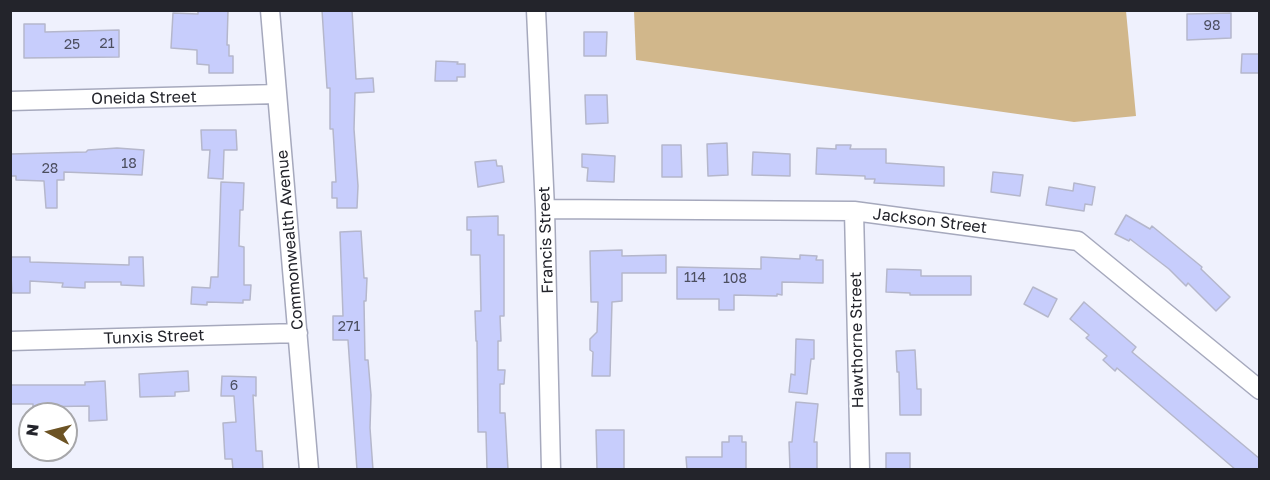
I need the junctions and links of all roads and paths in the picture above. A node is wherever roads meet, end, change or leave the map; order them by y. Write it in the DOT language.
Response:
graph roads {
  1 [pos="270,10"];
  2 [pos="536,10"];
  3 [pos="277,94"];
  4 [pos="10,101"];
  5 [pos="545,209"];
  6 [pos="854,211"];
  7 [pos="298,333"];
  8 [pos="10,341"];
  9 [pos="1260,390"];
  10 [pos="309,470"];
  11 [pos="551,470"];
  12 [pos="860,470"];
  1 -- 3 [label="street, Commonwealth Avenue"];
  2 -- 5 [label="street, Francis Street"];
  3 -- 4 [label="street, Oneida Street"];
  3 -- 7 [label="street, Commonwealth Avenue"];
  5 -- 6 [label="street, Jackson Street"];
  5 -- 11 [label="street, Francis Street"];
  6 -- 9 [label="street, Jackson Street"];
  6 -- 12 [label="street, Hawthorne Street"];
  7 -- 8 [label="street, Tunxis Street"];
  7 -- 10 [label="street, Commonwealth Avenue"];
}
